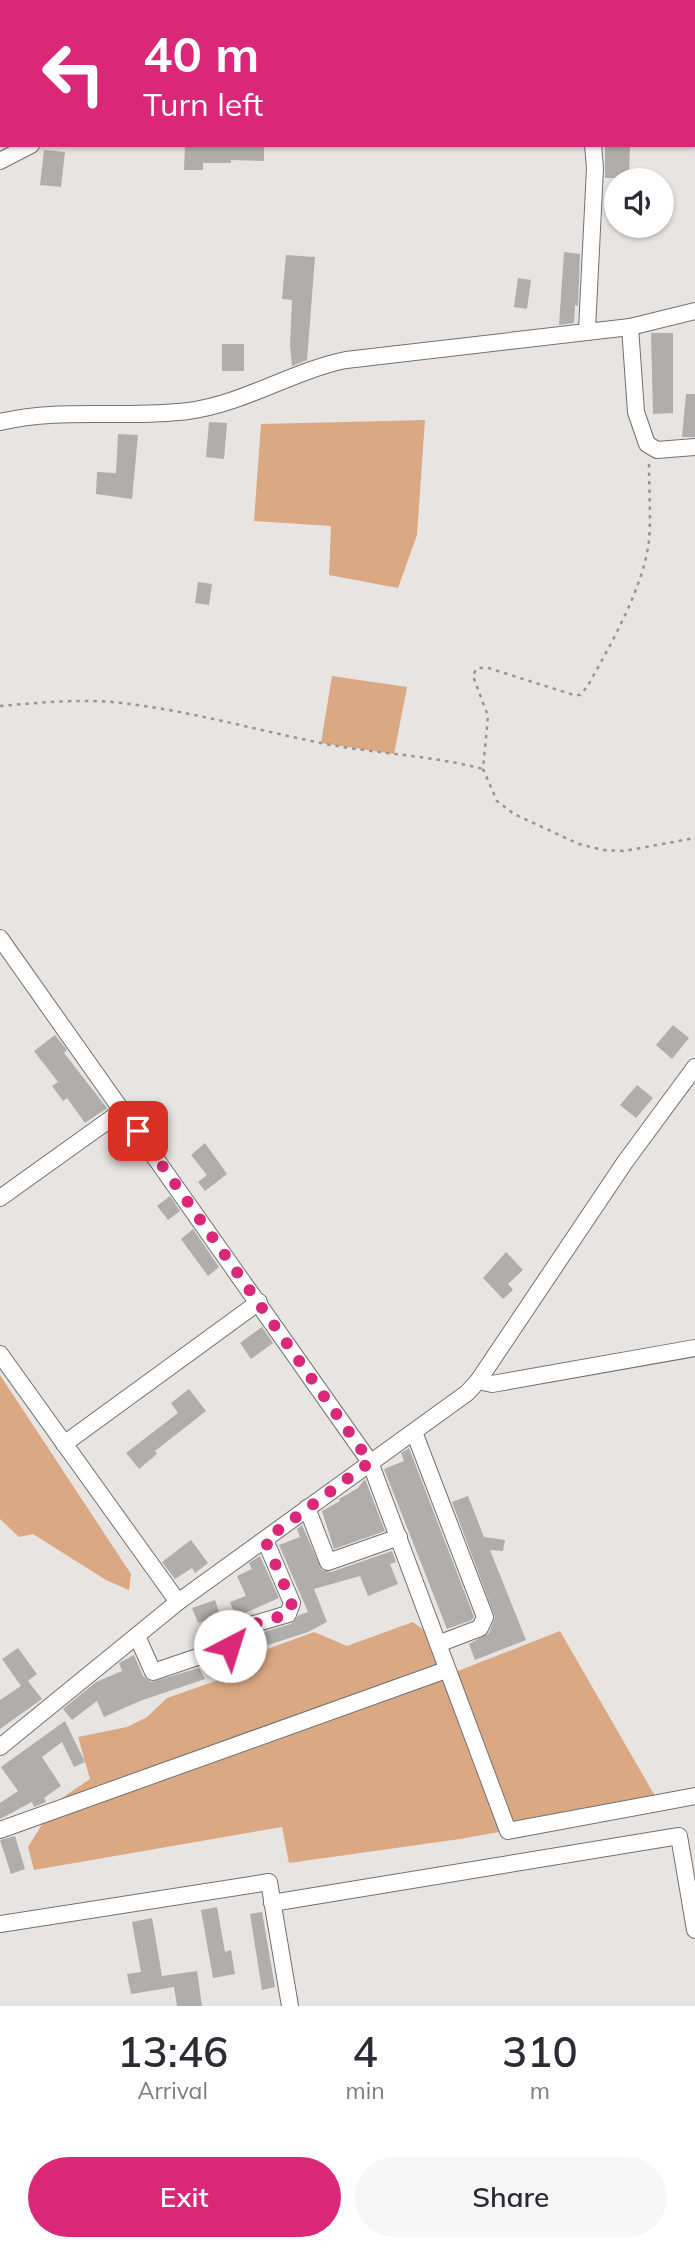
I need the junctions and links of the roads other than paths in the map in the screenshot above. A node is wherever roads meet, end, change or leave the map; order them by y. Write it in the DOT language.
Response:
graph roads {
  1 [pos="27,147"];
  2 [pos="593,147"];
  3 [pos="0,161"];
  4 [pos="695,311"];
  5 [pos="629,327"];
  6 [pos="587,330"];
  7 [pos="0,422"];
  8 [pos="695,447"];
  9 [pos="0,938"];
  10 [pos="695,1067"];
  11 [pos="123,1110"];
  12 [pos="0,1198"];
  13 [pos="259,1302"];
  14 [pos="695,1348"];
  15 [pos="0,1354"];
  16 [pos="478,1381"];
  17 [pos="414,1432"];
  18 [pos="64,1444"];
  19 [pos="370,1462"];
  20 [pos="307,1508"];
  21 [pos="399,1537"];
  22 [pos="265,1540"];
  23 [pos="178,1602"];
  24 [pos="137,1636"];
  25 [pos="438,1644"];
  26 [pos="446,1670"];
  27 [pos="0,1747"];
  28 [pos="695,1796"];
  29 [pos="0,1830"];
  30 [pos="272,1903"];
  31 [pos="0,1924"];
  32 [pos="695,1930"];
  33 [pos="290,2006"];
  1 -- 3 [label="street"];
  2 -- 6 [label="street"];
  4 -- 5 [label="street"];
  5 -- 6 [label="street"];
  5 -- 8 [label="street"];
  6 -- 7 [label="street"];
  9 -- 11 [label="street"];
  10 -- 16 [label="street"];
  11 -- 12 [label="street"];
  11 -- 13 [label="street"];
  13 -- 18 [label="street"];
  13 -- 19 [label="street"];
  14 -- 16 [label="street"];
  15 -- 18 [label="street"];
  16 -- 17 [label="street"];
  17 -- 19 [label="street"];
  17 -- 25 [label="street"];
  18 -- 23 [label="street"];
  19 -- 20 [label="street"];
  19 -- 21 [label="street"];
  20 -- 21 [label="street"];
  20 -- 22 [label="street"];
  21 -- 25 [label="street"];
  22 -- 23 [label="street"];
  22 -- 24 [label="street"];
  23 -- 24 [label="street"];
  24 -- 27 [label="street"];
  25 -- 26 [label="street"];
  26 -- 28 [label="street"];
  26 -- 29 [label="street"];
  30 -- 31 [label="street"];
  30 -- 32 [label="street"];
  30 -- 33 [label="street"];
}
